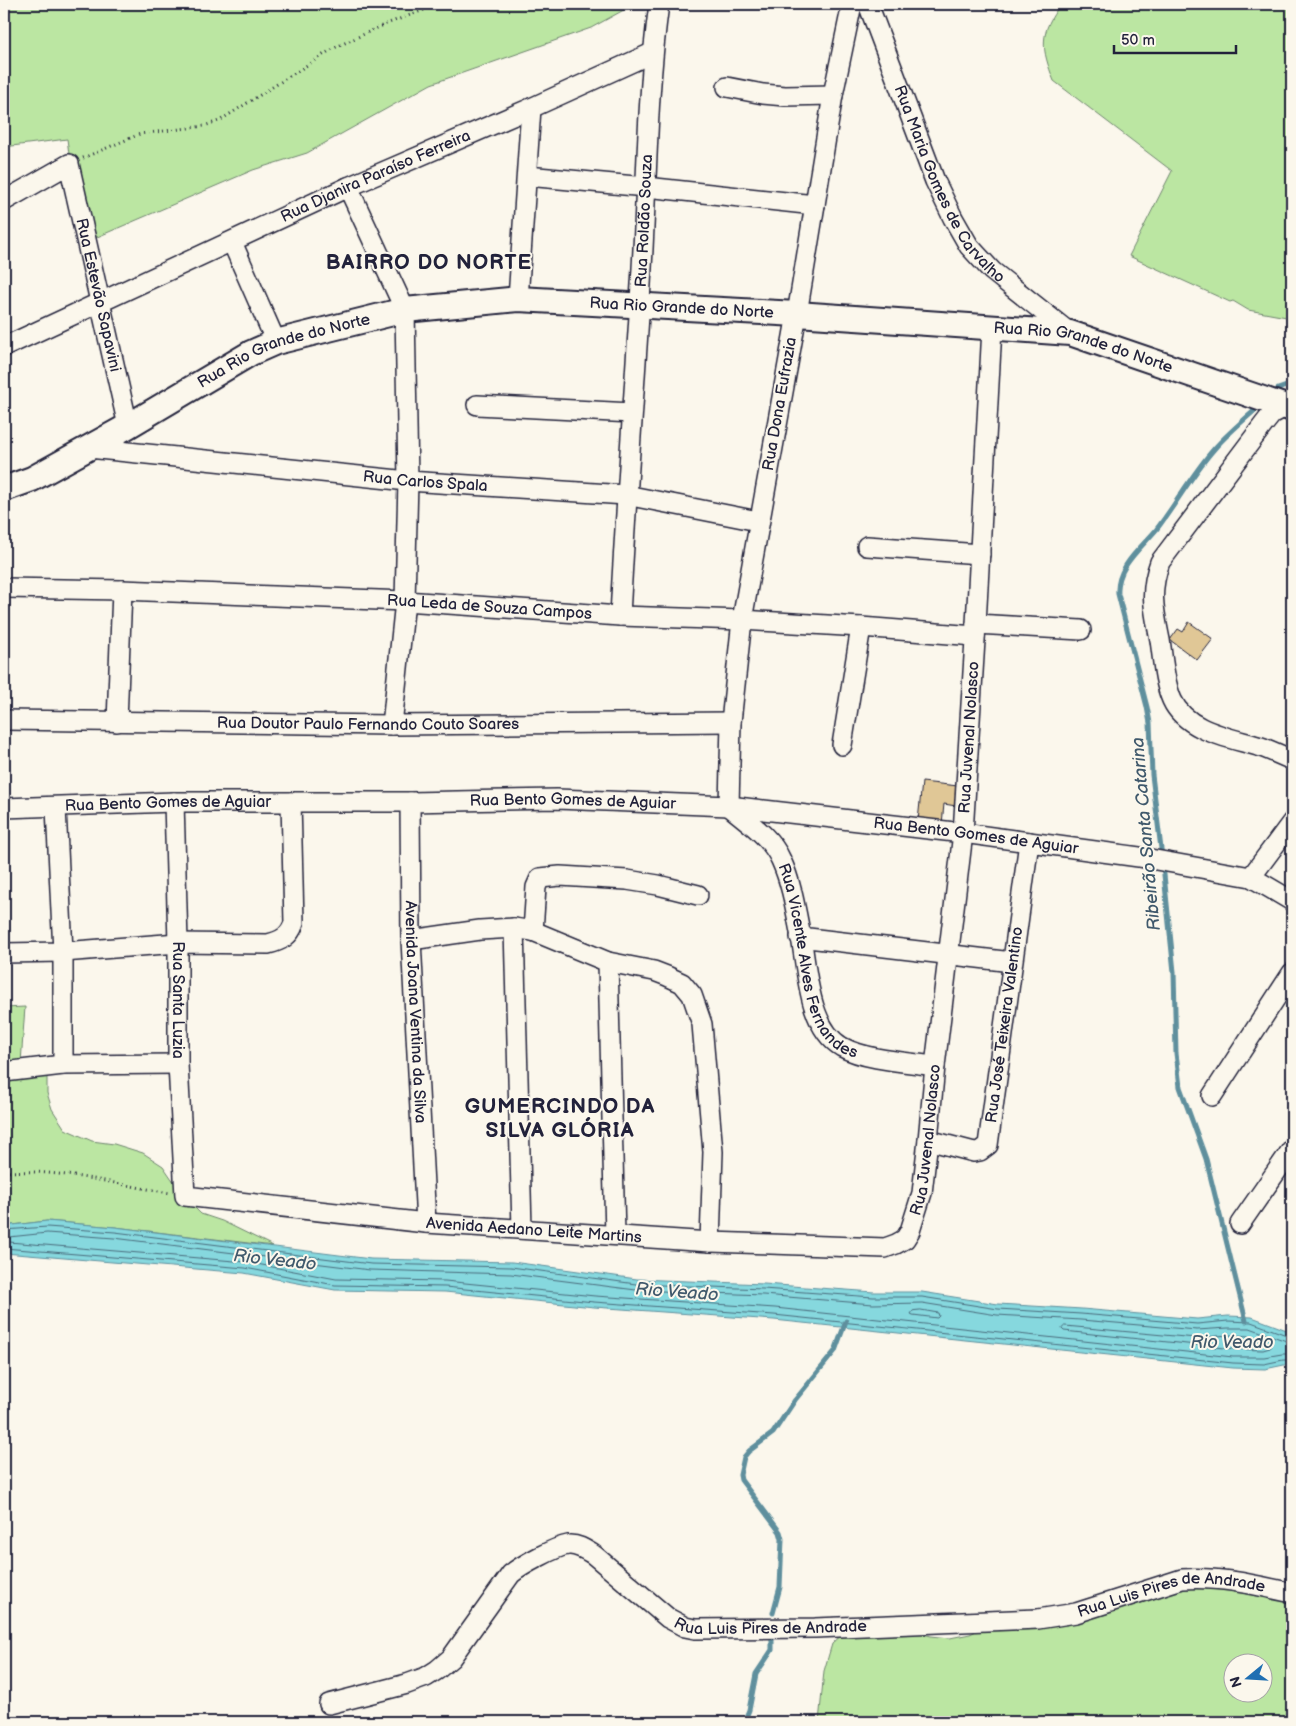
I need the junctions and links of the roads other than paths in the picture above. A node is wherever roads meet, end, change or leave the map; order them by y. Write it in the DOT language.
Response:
graph roads {
  1 [pos="659,4"];
  2 [pos="852,4"];
  3 [pos="868,4"];
  4 [pos="652,53"];
  5 [pos="727,87"];
  6 [pos="833,95"];
  7 [pos="530,108"];
  8 [pos="526,176"];
  9 [pos="348,187"];
  10 [pos="646,187"];
  11 [pos="4,201"];
  12 [pos="815,205"];
  13 [pos="232,242"];
  14 [pos="518,299"];
  15 [pos="99,301"];
  16 [pos="639,307"];
  17 [pos="405,310"];
  18 [pos="797,314"];
  19 [pos="992,328"];
  20 [pos="1070,333"];
  21 [pos="276,342"];
  22 [pos="4,347"];
  23 [pos="477,405"];
  24 [pos="1289,408"];
  25 [pos="632,413"];
  26 [pos="128,426"];
  27 [pos="89,448"];
  28 [pos="408,481"];
  29 [pos="4,489"];
  30 [pos="626,495"];
  31 [pos="758,521"];
  32 [pos="867,546"];
  33 [pos="980,554"];
  34 [pos="4,588"];
  35 [pos="122,590"];
  36 [pos="405,601"];
  37 [pos="620,616"];
  38 [pos="742,620"];
  39 [pos="861,627"];
  40 [pos="976,630"];
  41 [pos="1080,630"];
  42 [pos="4,720"];
  43 [pos="117,722"];
  44 [pos="731,722"];
  45 [pos="392,725"];
  46 [pos="842,745"];
  47 [pos="1292,760"];
  48 [pos="174,802"];
  49 [pos="291,802"];
  50 [pos="410,802"];
  51 [pos="729,806"];
  52 [pos="4,808"];
  53 [pos="56,808"];
  54 [pos="1292,822"];
  55 [pos="962,833"];
  56 [pos="1029,842"];
  57 [pos="1251,877"];
  58 [pos="698,895"];
  59 [pos="1292,901"];
  60 [pos="514,928"];
  61 [pos="533,931"];
  62 [pos="800,936"];
  63 [pos="411,940"];
  64 [pos="178,943"];
  65 [pos="62,952"];
  66 [pos="4,953"];
  67 [pos="948,954"];
  68 [pos="608,962"];
  69 [pos="1012,962"];
  70 [pos="1292,973"];
  71 [pos="178,1064"];
  72 [pos="63,1065"];
  73 [pos="935,1066"];
  74 [pos="4,1072"];
  75 [pos="1212,1096"];
  76 [pos="928,1140"];
  77 [pos="1292,1148"];
  78 [pos="185,1196"];
  79 [pos="426,1223"];
  80 [pos="1240,1224"];
  81 [pos="522,1229"];
  82 [pos="615,1235"];
  83 [pos="710,1242"];
  84 [pos="885,1248"];
  85 [pos="1292,1593"];
  86 [pos="330,1704"];
  1 -- 4 [label="street, Rua Roldão Souza"];
  2 -- 6 [label="street, Rua Dona Eufrazia"];
  3 -- 20 [label="street, Rua Maria Gomes de Carvalho"];
  4 -- 7 [label="street, Rua Djanira Paraíso Ferreira"];
  4 -- 10 [label="street, Rua Roldão Souza"];
  5 -- 6 [label="street"];
  6 -- 12 [label="street, Rua Dona Eufrazia"];
  7 -- 8 [label="street"];
  7 -- 9 [label="street, Rua Djanira Paraíso Ferreira"];
  8 -- 10 [label="street"];
  8 -- 14 [label="street"];
  9 -- 13 [label="street, Rua Djanira Paraíso Ferreira"];
  9 -- 17 [label="street"];
  10 -- 12 [label="street"];
  10 -- 16 [label="street, Rua Roldão Souza"];
  11 -- 15 [label="street, Rua Estevão Sapavini"];
  12 -- 18 [label="street, Rua Dona Eufrazia"];
  13 -- 15 [label="street, Rua Djanira Paraíso Ferreira"];
  13 -- 21 [label="street"];
  14 -- 16 [label="main road, Rua Rio Grande do Norte"];
  14 -- 17 [label="main road, Rua Rio Grande do Norte"];
  15 -- 22 [label="street, Rua Djanira Paraíso Ferreira"];
  15 -- 26 [label="street, Rua Estevão Sapavini"];
  16 -- 18 [label="main road, Rua Rio Grande do Norte"];
  16 -- 25 [label="street, Rua Roldão Souza"];
  17 -- 21 [label="main road, Rua Rio Grande do Norte"];
  17 -- 28 [label="street"];
  18 -- 19 [label="main road, Rua Rio Grande do Norte"];
  18 -- 31 [label="street, Rua Dona Eufrazia"];
  19 -- 20 [label="main road, Rua Rio Grande do Norte"];
  19 -- 33 [label="street, Rua Juvenal Nolasco"];
  20 -- 24 [label="main road, Rua Rio Grande do Norte"];
  21 -- 26 [label="main road, Rua Rio Grande do Norte"];
  23 -- 25 [label="street"];
  24 -- 47 [label="street"];
  25 -- 30 [label="street, Rua Roldão Souza"];
  26 -- 27 [label="main road, Rua Rio Grande do Norte"];
  27 -- 28 [label="street, Rua Carlos Spala"];
  27 -- 29 [label="main road, Rua Rio Grande do Norte"];
  28 -- 30 [label="street, Rua Carlos Spala"];
  28 -- 36 [label="street"];
  30 -- 31 [label="street, Rua Carlos Spala"];
  30 -- 37 [label="street, Rua Roldão Souza"];
  31 -- 38 [label="street, Rua Dona Eufrazia"];
  32 -- 33 [label="street"];
  33 -- 40 [label="street, Rua Juvenal Nolasco"];
  34 -- 35 [label="street, Rua Leda de Souza Campos"];
  35 -- 36 [label="street, Rua Leda de Souza Campos"];
  35 -- 43 [label="street"];
  36 -- 37 [label="street, Rua Leda de Souza Campos"];
  36 -- 45 [label="street"];
  37 -- 38 [label="street, Rua Leda de Souza Campos"];
  38 -- 39 [label="street, Rua Leda de Souza Campos"];
  38 -- 44 [label="street, Rua Dona Eufrazia"];
  39 -- 40 [label="street, Rua Leda de Souza Campos"];
  39 -- 46 [label="street"];
  40 -- 41 [label="street, Rua Leda de Souza Campos"];
  40 -- 55 [label="street, Rua Juvenal Nolasco"];
  42 -- 43 [label="street, Rua Doutor Paulo Fernando Couto Soares"];
  43 -- 45 [label="street, Rua Doutor Paulo Fernando Couto Soares"];
  44 -- 45 [label="street, Rua Doutor Paulo Fernando Couto Soares"];
  44 -- 51 [label="street, Rua Dona Eufrazia"];
  48 -- 49 [label="street, Rua Bento Gomes de Aguiar"];
  48 -- 53 [label="street, Rua Bento Gomes de Aguiar"];
  48 -- 64 [label="street, Rua Santa Luzia"];
  49 -- 50 [label="street, Rua Bento Gomes de Aguiar"];
  49 -- 64 [label="street"];
  50 -- 51 [label="street, Rua Bento Gomes de Aguiar"];
  50 -- 63 [label="street, Avenida Joana Ventina da Silva"];
  51 -- 55 [label="street, Rua Bento Gomes de Aguiar"];
  51 -- 62 [label="street, Rua Vicente Alves Fernandes"];
  52 -- 53 [label="street, Rua Bento Gomes de Aguiar"];
  53 -- 65 [label="street"];
  54 -- 57 [label="street"];
  55 -- 56 [label="street, Rua Bento Gomes de Aguiar"];
  55 -- 67 [label="street, Rua Juvenal Nolasco"];
  56 -- 57 [label="street, Rua Bento Gomes de Aguiar"];
  56 -- 69 [label="street, Rua José Teixeira Valentino"];
  57 -- 59 [label="street"];
  58 -- 61 [label="street"];
  60 -- 61 [label="street"];
  60 -- 63 [label="street"];
  60 -- 81 [label="street"];
  61 -- 68 [label="street"];
  62 -- 67 [label="street"];
  62 -- 73 [label="street, Rua Vicente Alves Fernandes"];
  63 -- 79 [label="street, Avenida Joana Ventina da Silva"];
  64 -- 65 [label="street"];
  64 -- 71 [label="street, Rua Santa Luzia"];
  65 -- 66 [label="street"];
  65 -- 72 [label="street"];
  67 -- 69 [label="street"];
  67 -- 73 [label="street, Rua Juvenal Nolasco"];
  68 -- 82 [label="street"];
  68 -- 83 [label="street"];
  69 -- 76 [label="street, Rua José Teixeira Valentino"];
  70 -- 75 [label="street"];
  71 -- 72 [label="street"];
  71 -- 78 [label="street, Rua Santa Luzia"];
  72 -- 74 [label="street"];
  73 -- 76 [label="street, Rua Juvenal Nolasco"];
  76 -- 84 [label="street, Rua Juvenal Nolasco"];
  77 -- 80 [label="street"];
  78 -- 79 [label="street, Avenida Aedano Leite Martins"];
  79 -- 81 [label="street, Avenida Aedano Leite Martins"];
  81 -- 82 [label="street, Avenida Aedano Leite Martins"];
  82 -- 83 [label="street, Avenida Aedano Leite Martins"];
  83 -- 84 [label="street, Avenida Aedano Leite Martins"];
  85 -- 86 [label="street, Rua Luis Pires de Andrade"];
}
